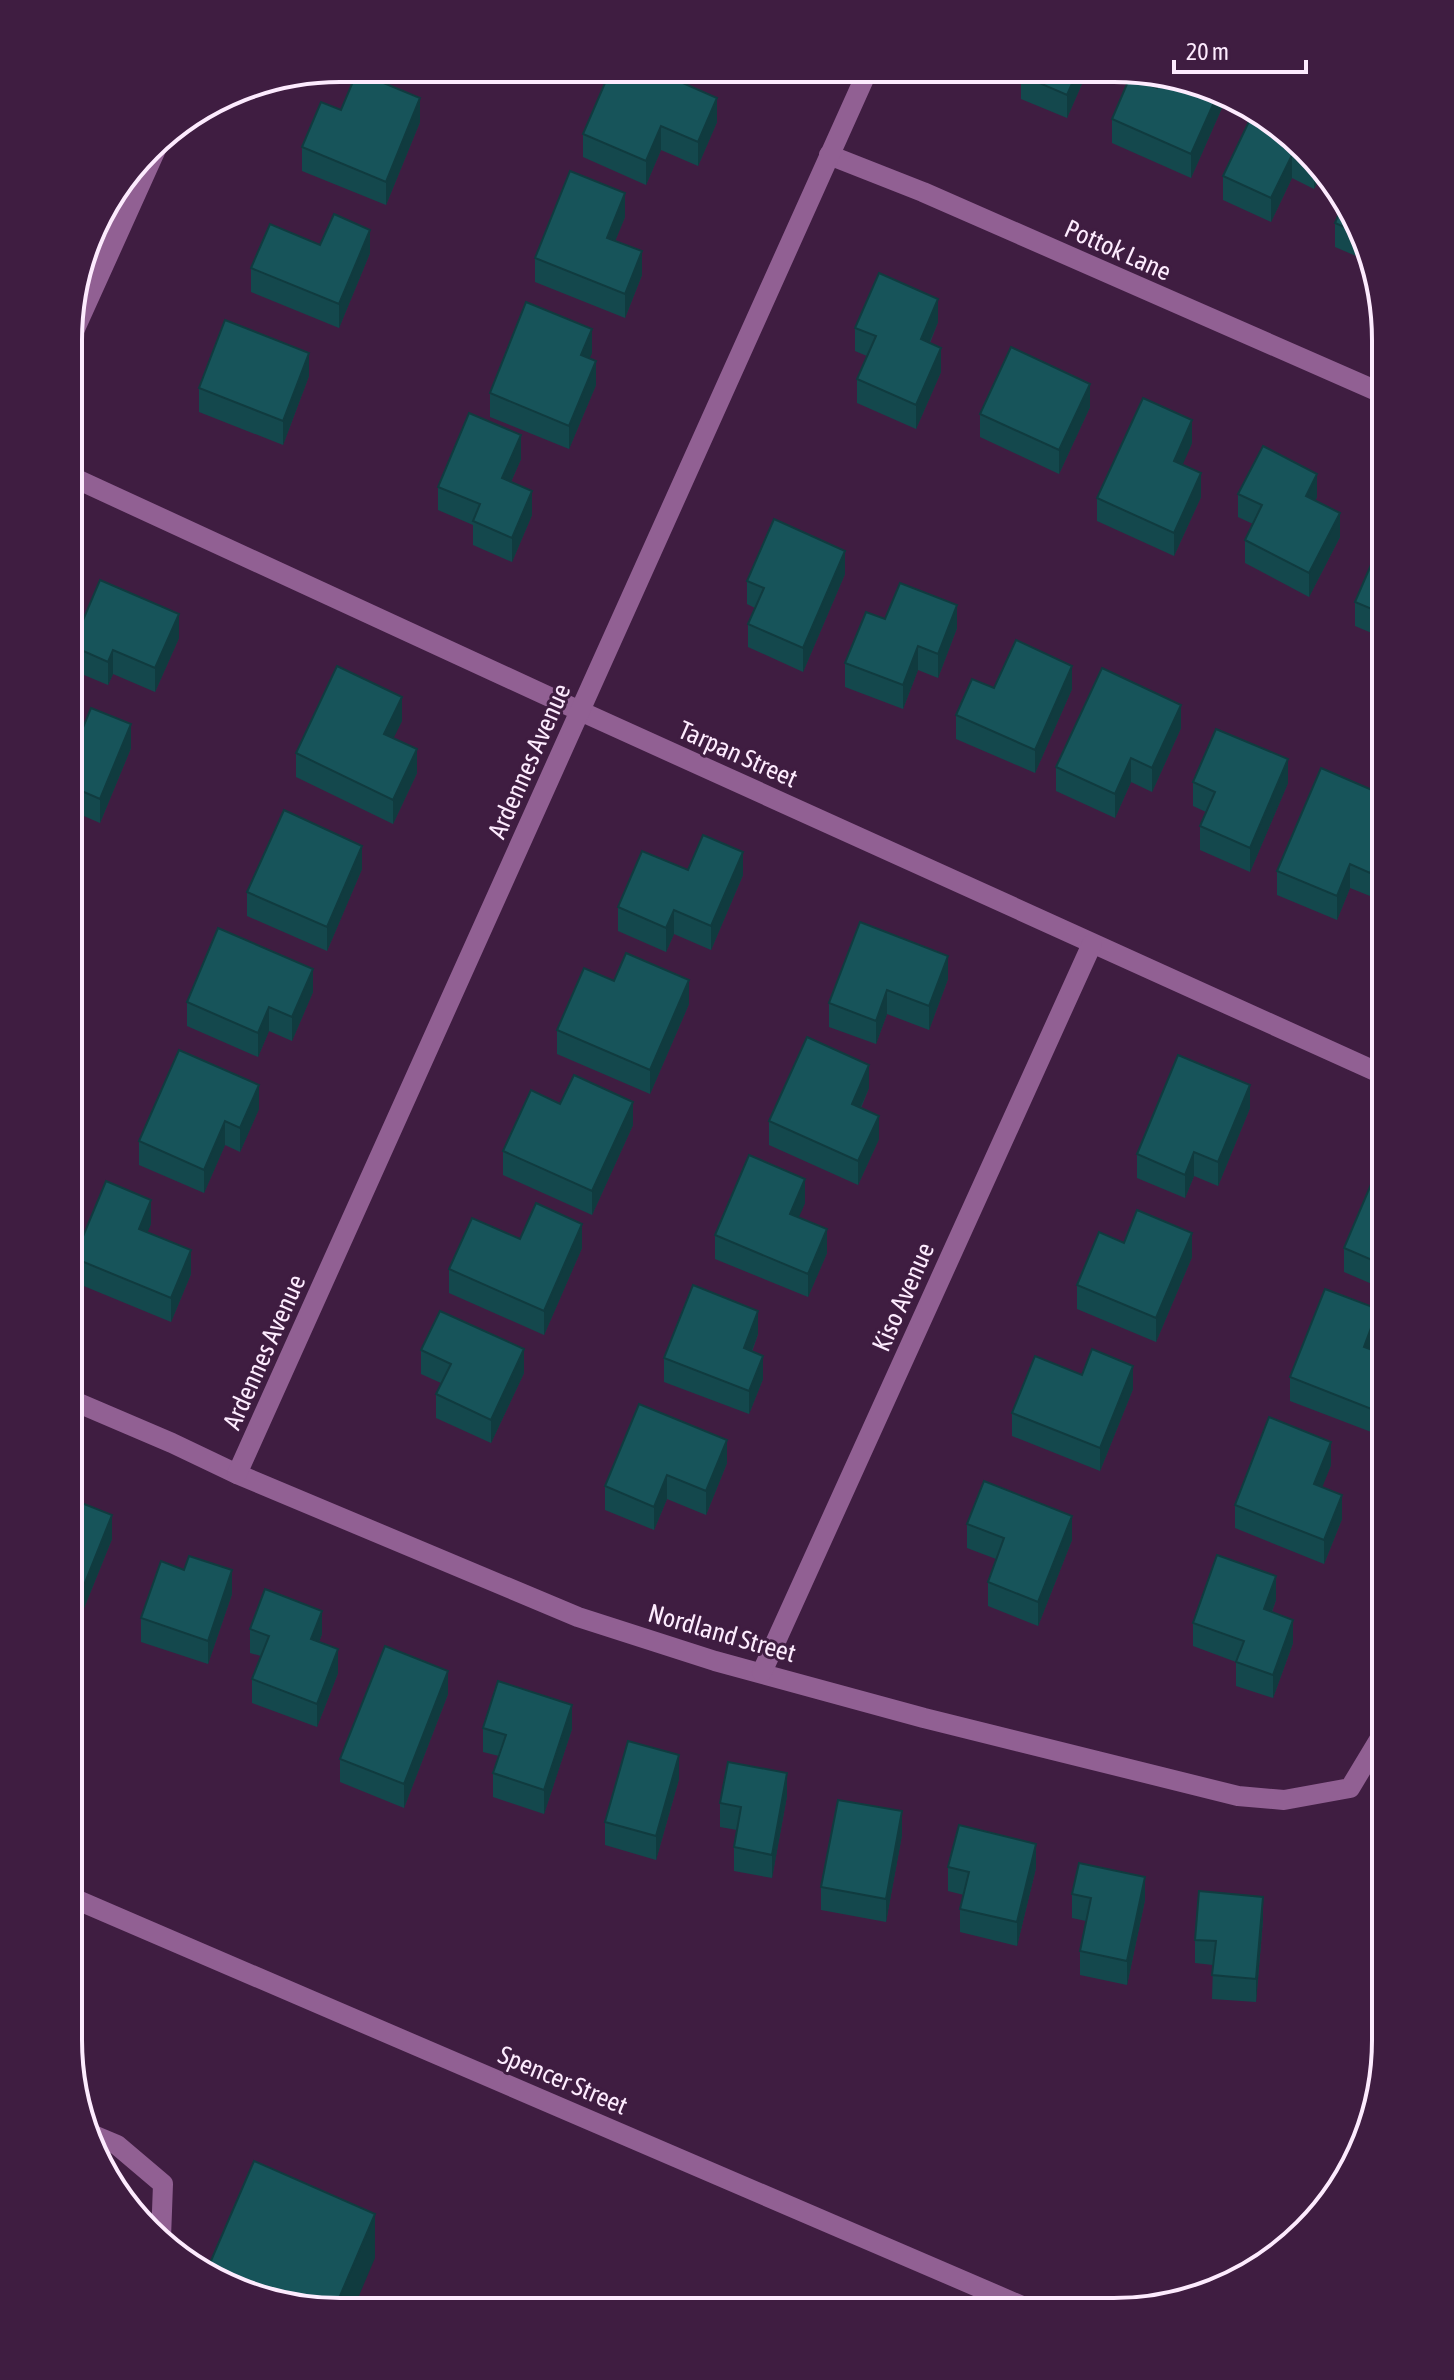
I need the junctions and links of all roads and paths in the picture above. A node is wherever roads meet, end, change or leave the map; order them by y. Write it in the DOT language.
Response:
graph roads {
  1 [pos="862,82"];
  2 [pos="829,155"];
  3 [pos="147,169"];
  4 [pos="84,309"];
  5 [pos="1372,389"];
  6 [pos="82,482"];
  7 [pos="580,711"];
  8 [pos="1092,944"];
  9 [pos="1372,1070"];
  10 [pos="82,1405"];
  11 [pos="237,1474"];
  12 [pos="762,1672"];
  13 [pos="1371,1753"];
  14 [pos="82,1902"];
  15 [pos="102,2139"];
  16 [pos="161,2225"];
  17 [pos="1003,2298"];
  1 -- 2 [label="street, Ardennes Avenue"];
  2 -- 5 [label="street, Pottok Lane"];
  2 -- 7 [label="street, Ardennes Avenue"];
  3 -- 4 [label="street"];
  6 -- 7 [label="street, Tarpan Street"];
  7 -- 8 [label="street, Tarpan Street"];
  7 -- 11 [label="street, Ardennes Avenue"];
  8 -- 9 [label="street, Tarpan Street"];
  8 -- 12 [label="street, Kiso Avenue"];
  10 -- 11 [label="street, Nordland Street"];
  11 -- 12 [label="street, Nordland Street"];
  12 -- 13 [label="street, Nordland Street"];
  14 -- 17 [label="street, Spencer Street"];
  15 -- 16 [label="street"];
}
